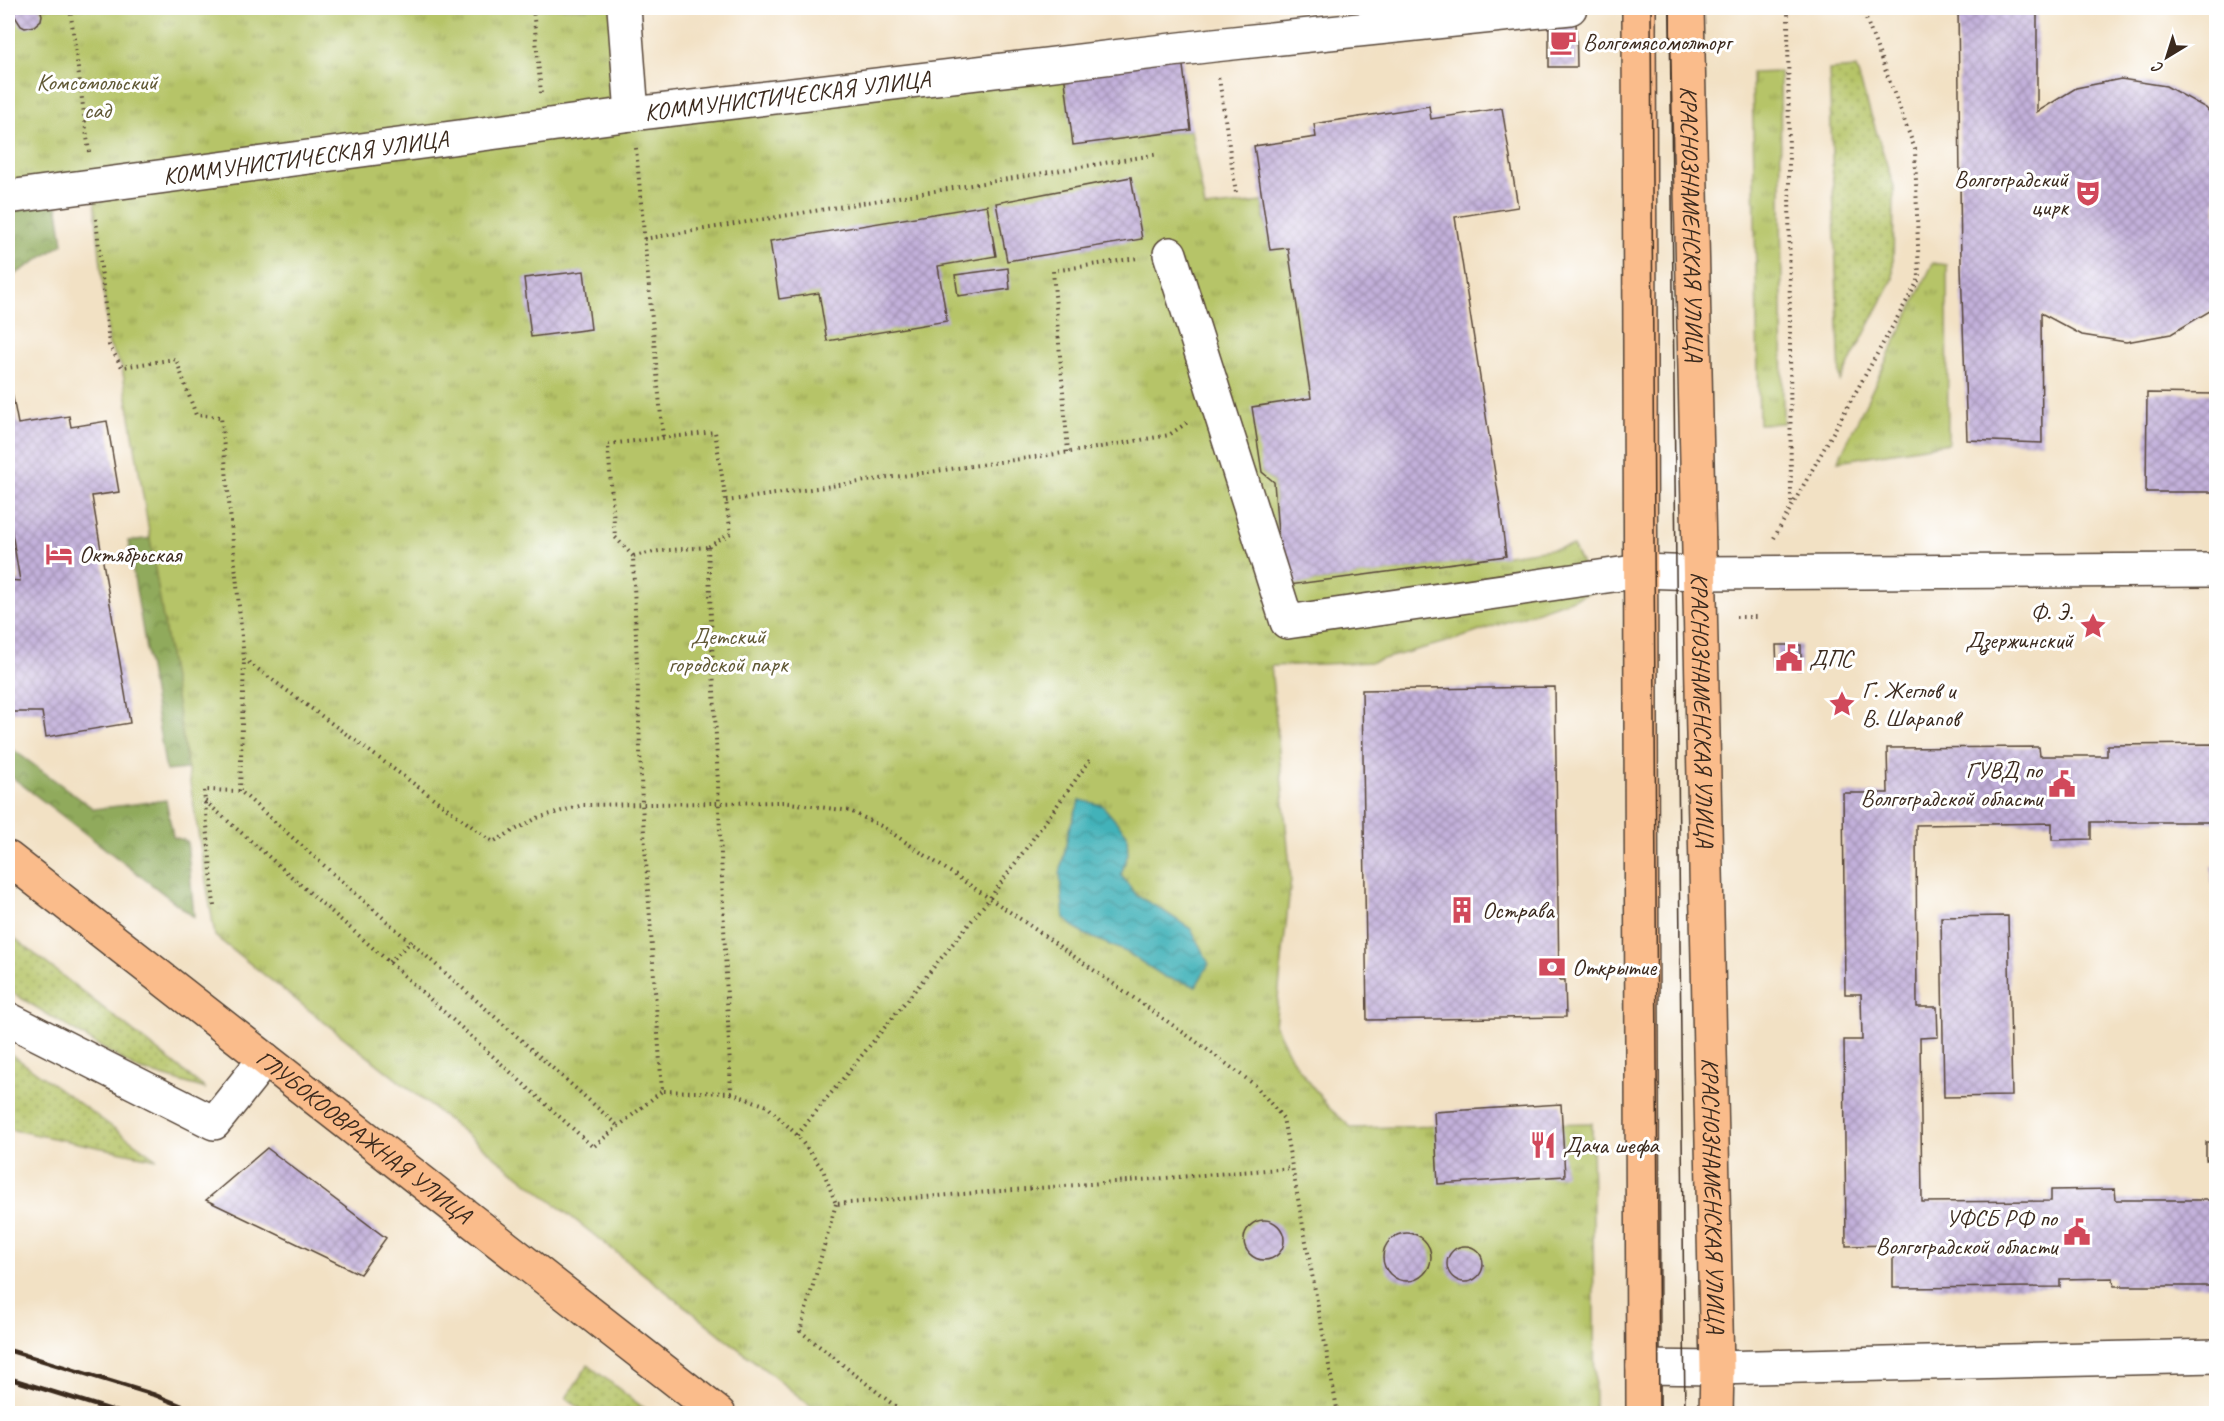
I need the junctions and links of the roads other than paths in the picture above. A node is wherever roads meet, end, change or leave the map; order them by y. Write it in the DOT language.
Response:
graph roads {
  1 [pos="624,8"];
  2 [pos="1570,8"];
  3 [pos="1639,8"];
  4 [pos="1687,8"];
  5 [pos="632,114"];
  6 [pos="8,197"];
  7 [pos="1170,254"];
  8 [pos="2217,570"];
  9 [pos="1641,571"];
  10 [pos="1699,573"];
  11 [pos="8,858"];
  12 [pos="8,1019"];
  13 [pos="265,1059"];
  14 [pos="2217,1356"];
  15 [pos="1643,1367"];
  16 [pos="1716,1368"];
  17 [pos="719,1413"];
  18 [pos="1643,1413"];
  19 [pos="1716,1413"];
  1 -- 5 [label="street"];
  2 -- 5 [label="street, КОММУНИСТИЧЕСКАЯ УЛИЦА"];
  3 -- 9 [label="main road, КРАСНОЗНАМЕНСКАЯ УЛИЦА"];
  4 -- 10 [label="main road, КРАСНОЗНАМЕНСКАЯ УЛИЦА"];
  5 -- 6 [label="street, КОММУНИСТИЧЕСКАЯ УЛИЦА"];
  7 -- 9 [label="street"];
  8 -- 10 [label="street"];
  9 -- 10 [label="street"];
  9 -- 15 [label="main road, КРАСНОЗНАМЕНСКАЯ УЛИЦА"];
  10 -- 16 [label="main road, КРАСНОЗНАМЕНСКАЯ УЛИЦА"];
  11 -- 13 [label="main road, ГЛУБОКООВРАЖНАЯ УЛИЦА"];
  12 -- 13 [label="street"];
  13 -- 17 [label="main road, ГЛУБОКООВРАЖНАЯ УЛИЦА"];
  14 -- 16 [label="street"];
  15 -- 16 [label="street"];
  15 -- 18 [label="main road, КРАСНОЗНАМЕНСКАЯ УЛИЦА"];
  16 -- 19 [label="main road, КРАСНОЗНАМЕНСКАЯ УЛИЦА"];
}
